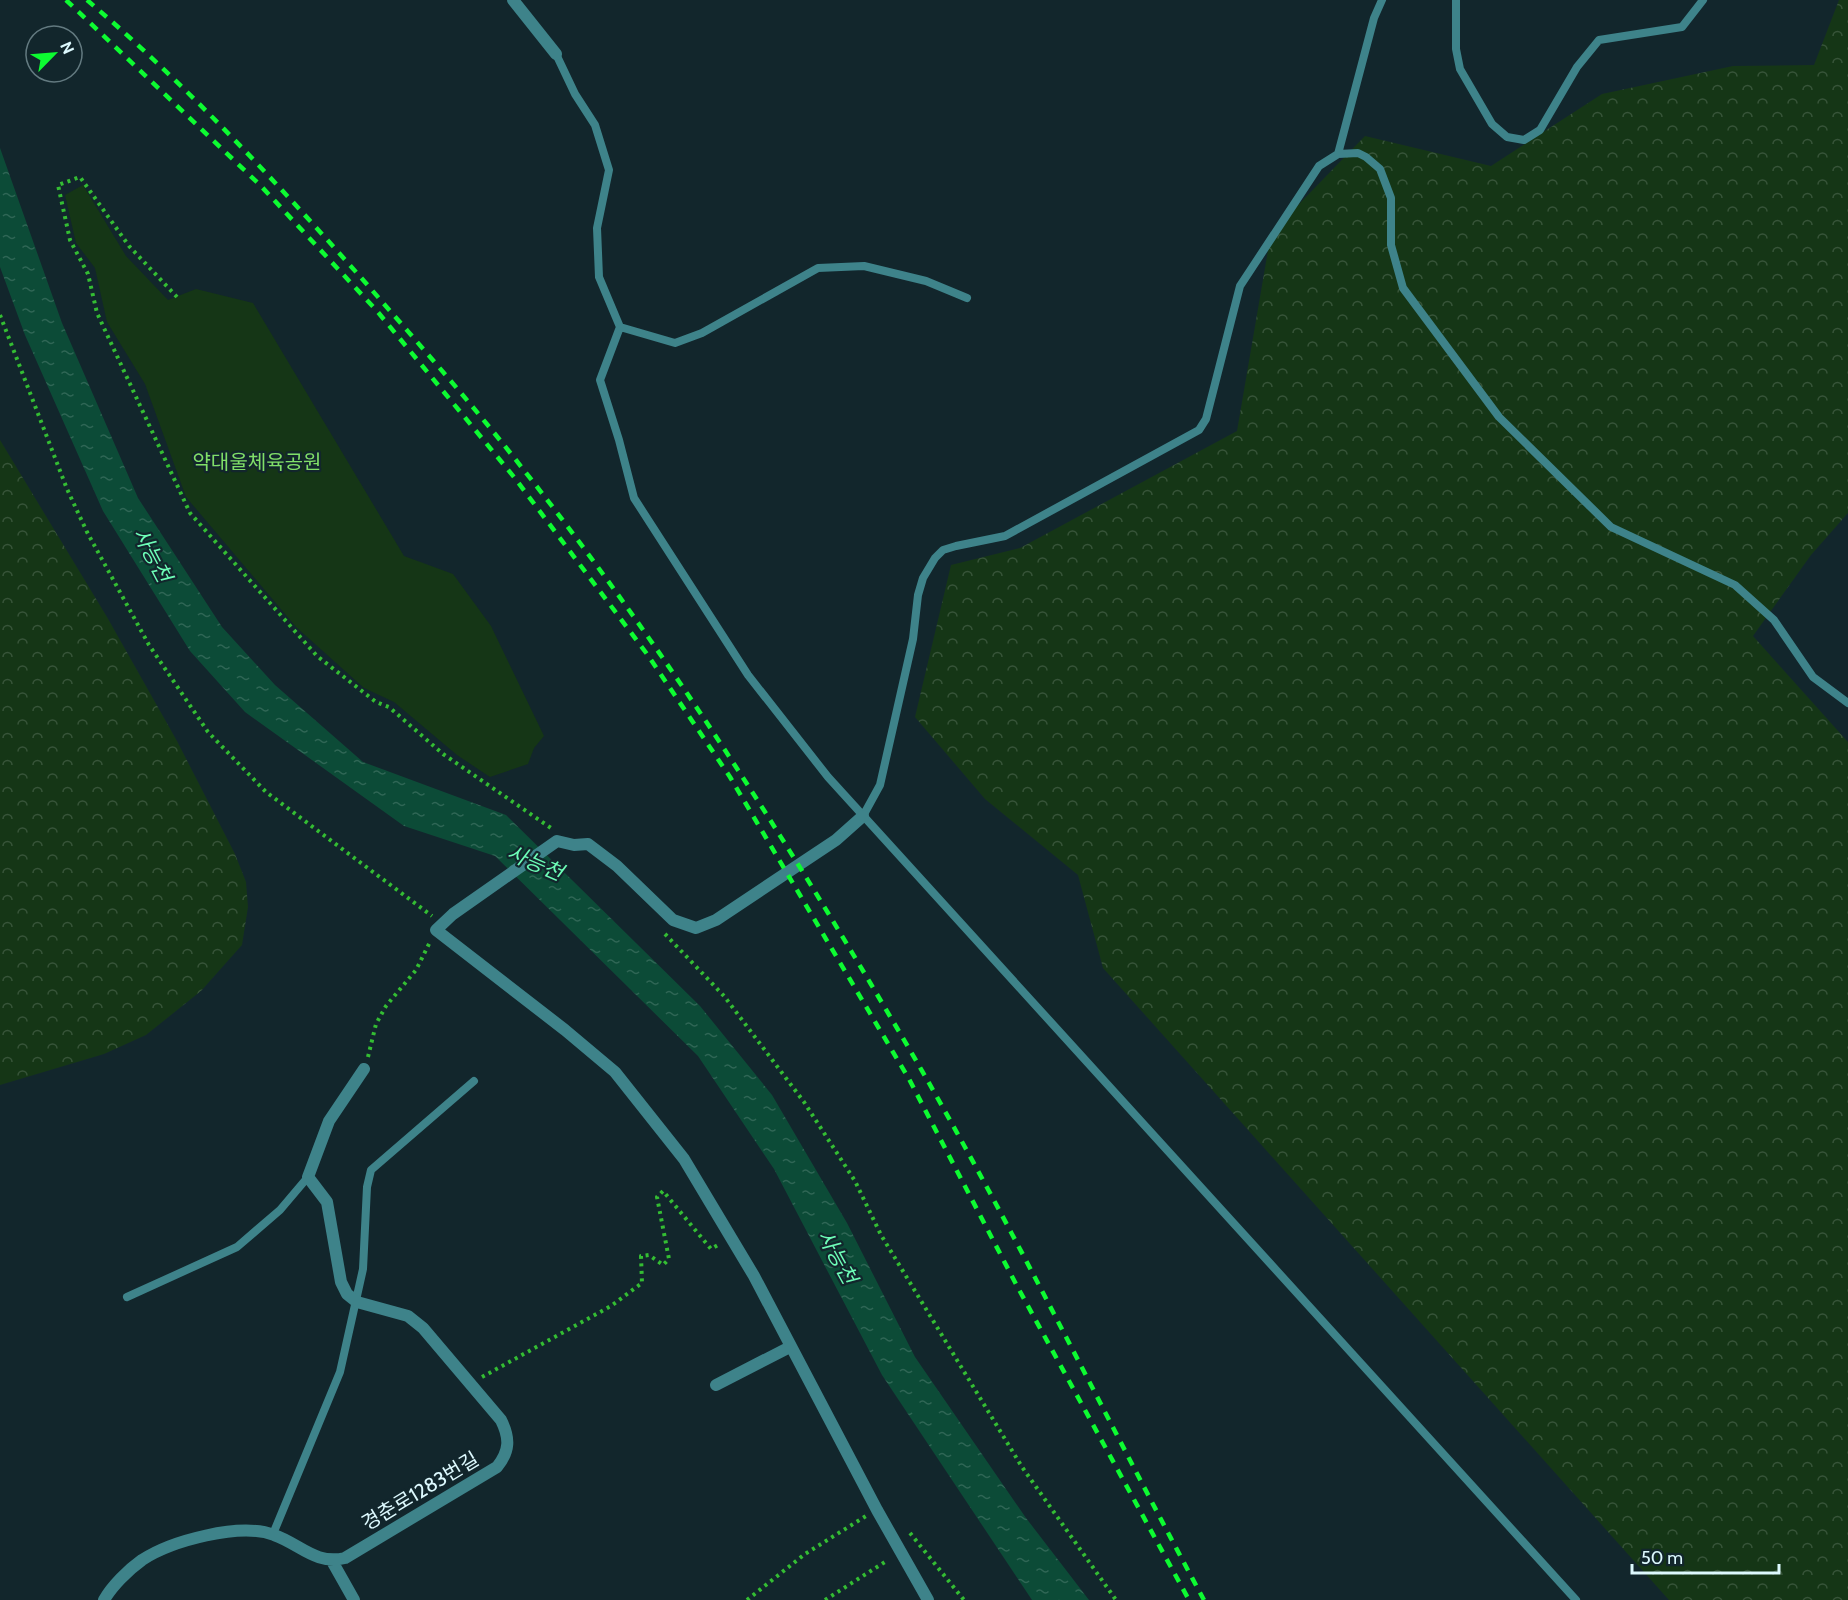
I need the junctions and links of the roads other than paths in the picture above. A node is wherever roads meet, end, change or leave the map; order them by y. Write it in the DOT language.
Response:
graph roads {
  1 [pos="513,0"];
  2 [pos="1382,0"];
  3 [pos="1456,0"];
  4 [pos="1702,0"];
  5 [pos="556,54"];
  6 [pos="1338,154"];
  7 [pos="966,298"];
  8 [pos="620,327"];
  9 [pos="1848,703"];
  10 [pos="863,816"];
  11 [pos="364,1069"];
  12 [pos="474,1081"];
  13 [pos="308,1177"];
  14 [pos="128,1297"];
  15 [pos="357,1302"];
  16 [pos="790,1347"];
  17 [pos="716,1385"];
  18 [pos="273,1534"];
  19 [pos="332,1561"];
  20 [pos="104,1600"];
  21 [pos="354,1600"];
  22 [pos="928,1600"];
  23 [pos="1576,1600"];
  1 -- 5 [label="street"];
  2 -- 6 [label="lane"];
  3 -- 4 [label="lane"];
  5 -- 8 [label="lane"];
  6 -- 9 [label="lane"];
  6 -- 10 [label="lane"];
  7 -- 8 [label="lane"];
  8 -- 10 [label="lane"];
  10 -- 16 [label="street"];
  10 -- 23 [label="lane"];
  11 -- 13 [label="street"];
  12 -- 15 [label="lane"];
  13 -- 14 [label="lane"];
  13 -- 15 [label="street"];
  15 -- 18 [label="lane"];
  15 -- 19 [label="street, 경춘로1283번길"];
  16 -- 17 [label="street"];
  16 -- 22 [label="street"];
  18 -- 19 [label="street"];
  18 -- 20 [label="street"];
  19 -- 21 [label="street"];
}
